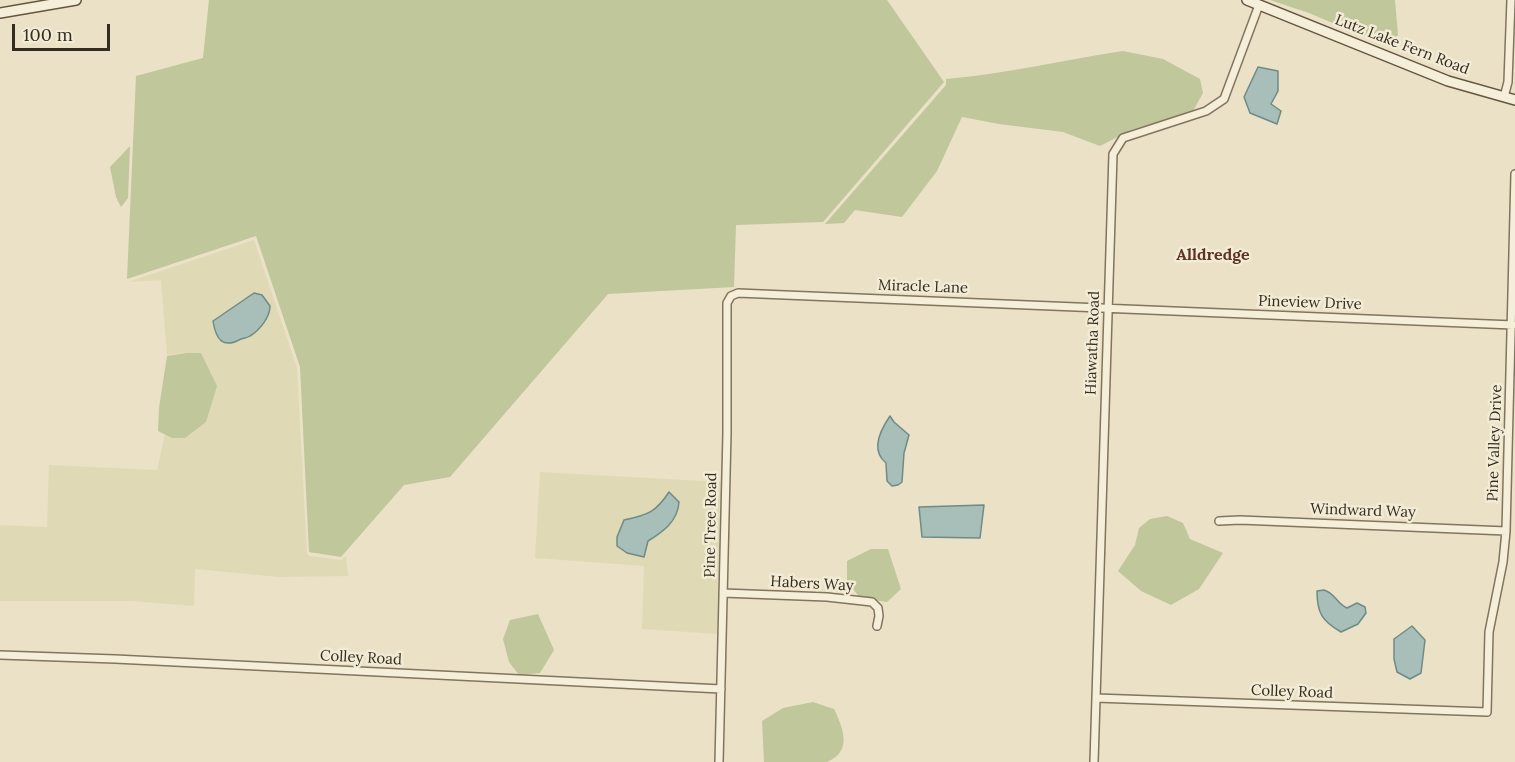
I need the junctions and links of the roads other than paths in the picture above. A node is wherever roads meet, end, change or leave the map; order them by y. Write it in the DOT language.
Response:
graph roads {
  1 [pos="76,0"];
  2 [pos="1247,0"];
  3 [pos="1511,0"];
  4 [pos="1260,5"];
  5 [pos="0,13"];
  6 [pos="1504,97"];
  7 [pos="1515,99"];
  8 [pos="1515,174"];
  9 [pos="738,293"];
  10 [pos="1107,307"];
  11 [pos="1513,325"];
  12 [pos="1219,521"];
  13 [pos="1506,531"];
  14 [pos="723,593"];
  15 [pos="877,626"];
  16 [pos="0,655"];
  17 [pos="721,689"];
  18 [pos="1096,698"];
  19 [pos="1487,712"];
  20 [pos="719,762"];
  21 [pos="1094,762"];
  1 -- 5 [label="main road"];
  2 -- 4 [label="main road, Lutz Lake Fern Road"];
  3 -- 6 [label="street"];
  4 -- 6 [label="main road, Lutz Lake Fern Road"];
  4 -- 10 [label="street, Hiawatha Road"];
  6 -- 7 [label="main road, Lutz Lake Fern Road"];
  8 -- 11 [label="street, Pine Valley Drive"];
  9 -- 10 [label="street, Miracle Lane"];
  9 -- 14 [label="street, Pine Tree Road"];
  10 -- 11 [label="street, Pineview Drive"];
  10 -- 18 [label="street, Hiawatha Road"];
  11 -- 13 [label="street, Pine Valley Drive"];
  12 -- 13 [label="street, Windward Way"];
  13 -- 19 [label="street, Pine Valley Drive"];
  14 -- 15 [label="street, Habers Way"];
  14 -- 17 [label="street, Pine Tree Road"];
  16 -- 17 [label="street, Colley Road"];
  17 -- 20 [label="street, Pine Tree Road"];
  18 -- 19 [label="street, Colley Road"];
  18 -- 21 [label="street, Hiawatha Road"];
}
